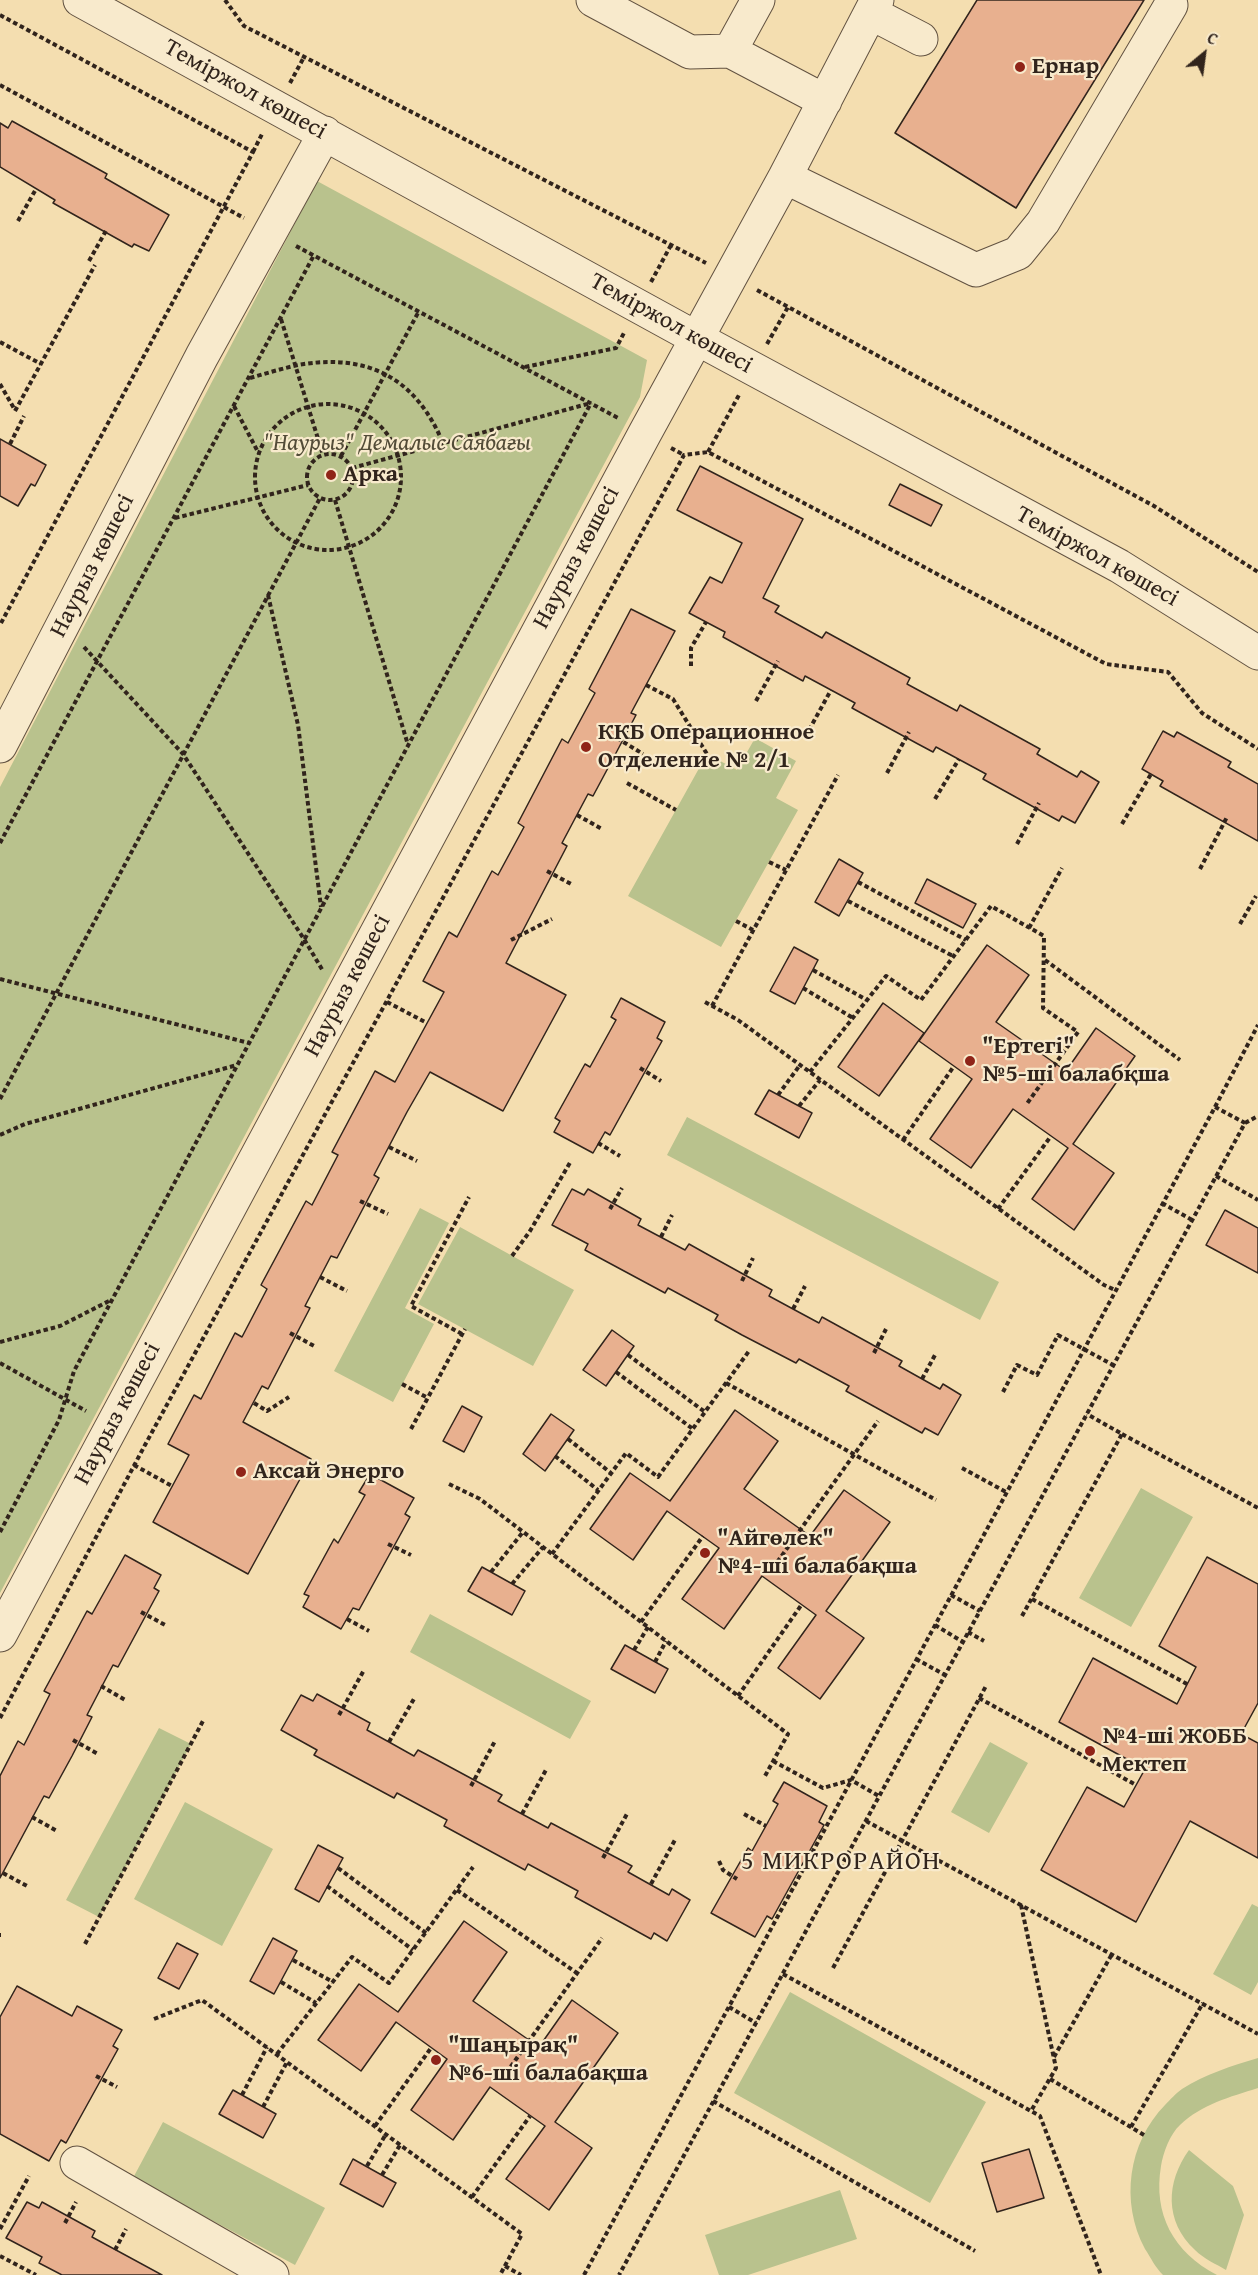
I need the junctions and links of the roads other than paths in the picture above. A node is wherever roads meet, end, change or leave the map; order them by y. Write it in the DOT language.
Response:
graph roads {
  1 [pos="80,0"];
  2 [pos="593,0"];
  3 [pos="758,0"];
  4 [pos="1172,4"];
  5 [pos="874,6"];
  6 [pos="921,39"];
  7 [pos="730,51"];
  8 [pos="825,101"];
  9 [pos="325,134"];
  10 [pos="785,177"];
  11 [pos="698,339"];
  12 [pos="1258,653"];
  13 [pos="0,746"];
  14 [pos="0,1635"];
  15 [pos="76,2163"];
  16 [pos="272,2275"];
  1 -- 9 [label="street, Теміржол көшесі"];
  2 -- 7 [label="street"];
  3 -- 7 [label="street"];
  4 -- 10 [label="street"];
  5 -- 6 [label="street"];
  5 -- 8 [label="street, Наурыз көшесі"];
  7 -- 8 [label="street"];
  8 -- 10 [label="street, Наурыз көшесі"];
  9 -- 11 [label="street, Теміржол көшесі"];
  9 -- 13 [label="street, Наурыз көшесі"];
  10 -- 11 [label="street, Наурыз көшесі"];
  11 -- 12 [label="street, Теміржол көшесі"];
  11 -- 14 [label="street, Наурыз көшесі"];
  15 -- 16 [label="street"];
}
